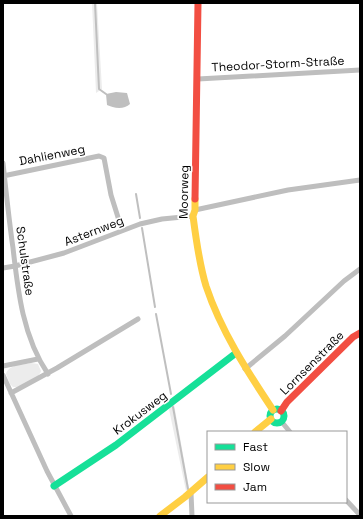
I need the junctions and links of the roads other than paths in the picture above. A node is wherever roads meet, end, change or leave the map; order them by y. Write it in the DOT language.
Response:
graph roads {
  1 [pos="198,3"];
  2 [pos="360,70"];
  3 [pos="198,79"];
  4 [pos="3,163"];
  5 [pos="4,176"];
  6 [pos="360,180"];
  7 [pos="194,213"];
  8 [pos="122,230"];
  9 [pos="15,266"];
  10 [pos="3,268"];
  11 [pos="360,269"];
  12 [pos="138,319"];
  13 [pos="360,333"];
  14 [pos="236,353"];
  15 [pos="38,359"];
  16 [pos="3,366"];
  17 [pos="245,369"];
  18 [pos="48,374"];
  19 [pos="3,375"];
  20 [pos="11,393"];
  21 [pos="273,410"];
  22 [pos="281,411"];
  23 [pos="271,419"];
  24 [pos="281,421"];
  25 [pos="256,431"];
  26 [pos="289,431"];
  27 [pos="207,478"];
  28 [pos="54,486"];
  29 [pos="191,493"];
  30 [pos="347,501"];
  31 [pos="360,515"];
  32 [pos="71,516"];
  33 [pos="160,516"];
  34 [pos="192,516"];
  1 -- 3 [label="street, Moorweg"];
  2 -- 3 [label="street, Theodor-Storm-Straße"];
  3 -- 7 [label="street, Moorweg"];
  4 -- 5 [label="street, Schulstraße"];
  5 -- 8 [label="street, Dahlienweg"];
  5 -- 9 [label="street, Schulstraße"];
  6 -- 7 [label="street, Asternweg"];
  7 -- 8 [label="street, Asternweg"];
  7 -- 14 [label="street, Moorweg"];
  8 -- 9 [label="street, Asternweg"];
  9 -- 10 [label="street, Asternweg"];
  9 -- 15 [label="street, Schulstraße"];
  11 -- 17 [label="street"];
  12 -- 18 [label="street"];
  13 -- 22 [label="street, Lornsenstraße"];
  14 -- 17 [label="street, Moorweg"];
  14 -- 28 [label="street, Krokusweg"];
  15 -- 16 [label="street"];
  15 -- 18 [label="street, Schulstraße"];
  17 -- 21 [label="street, Moorweg"];
  18 -- 20 [label="street"];
  19 -- 20 [label="street"];
  20 -- 28 [label="street"];
  21 -- 22 [label="street"];
  21 -- 23 [label="street"];
  22 -- 24 [label="street"];
  23 -- 24 [label="street"];
  23 -- 25 [label="street"];
  24 -- 26 [label="street"];
  27 -- 29 [label="street"];
  28 -- 32 [label="street"];
  29 -- 33 [label="street"];
  29 -- 34 [label="street"];
  30 -- 31 [label="street"];
}
